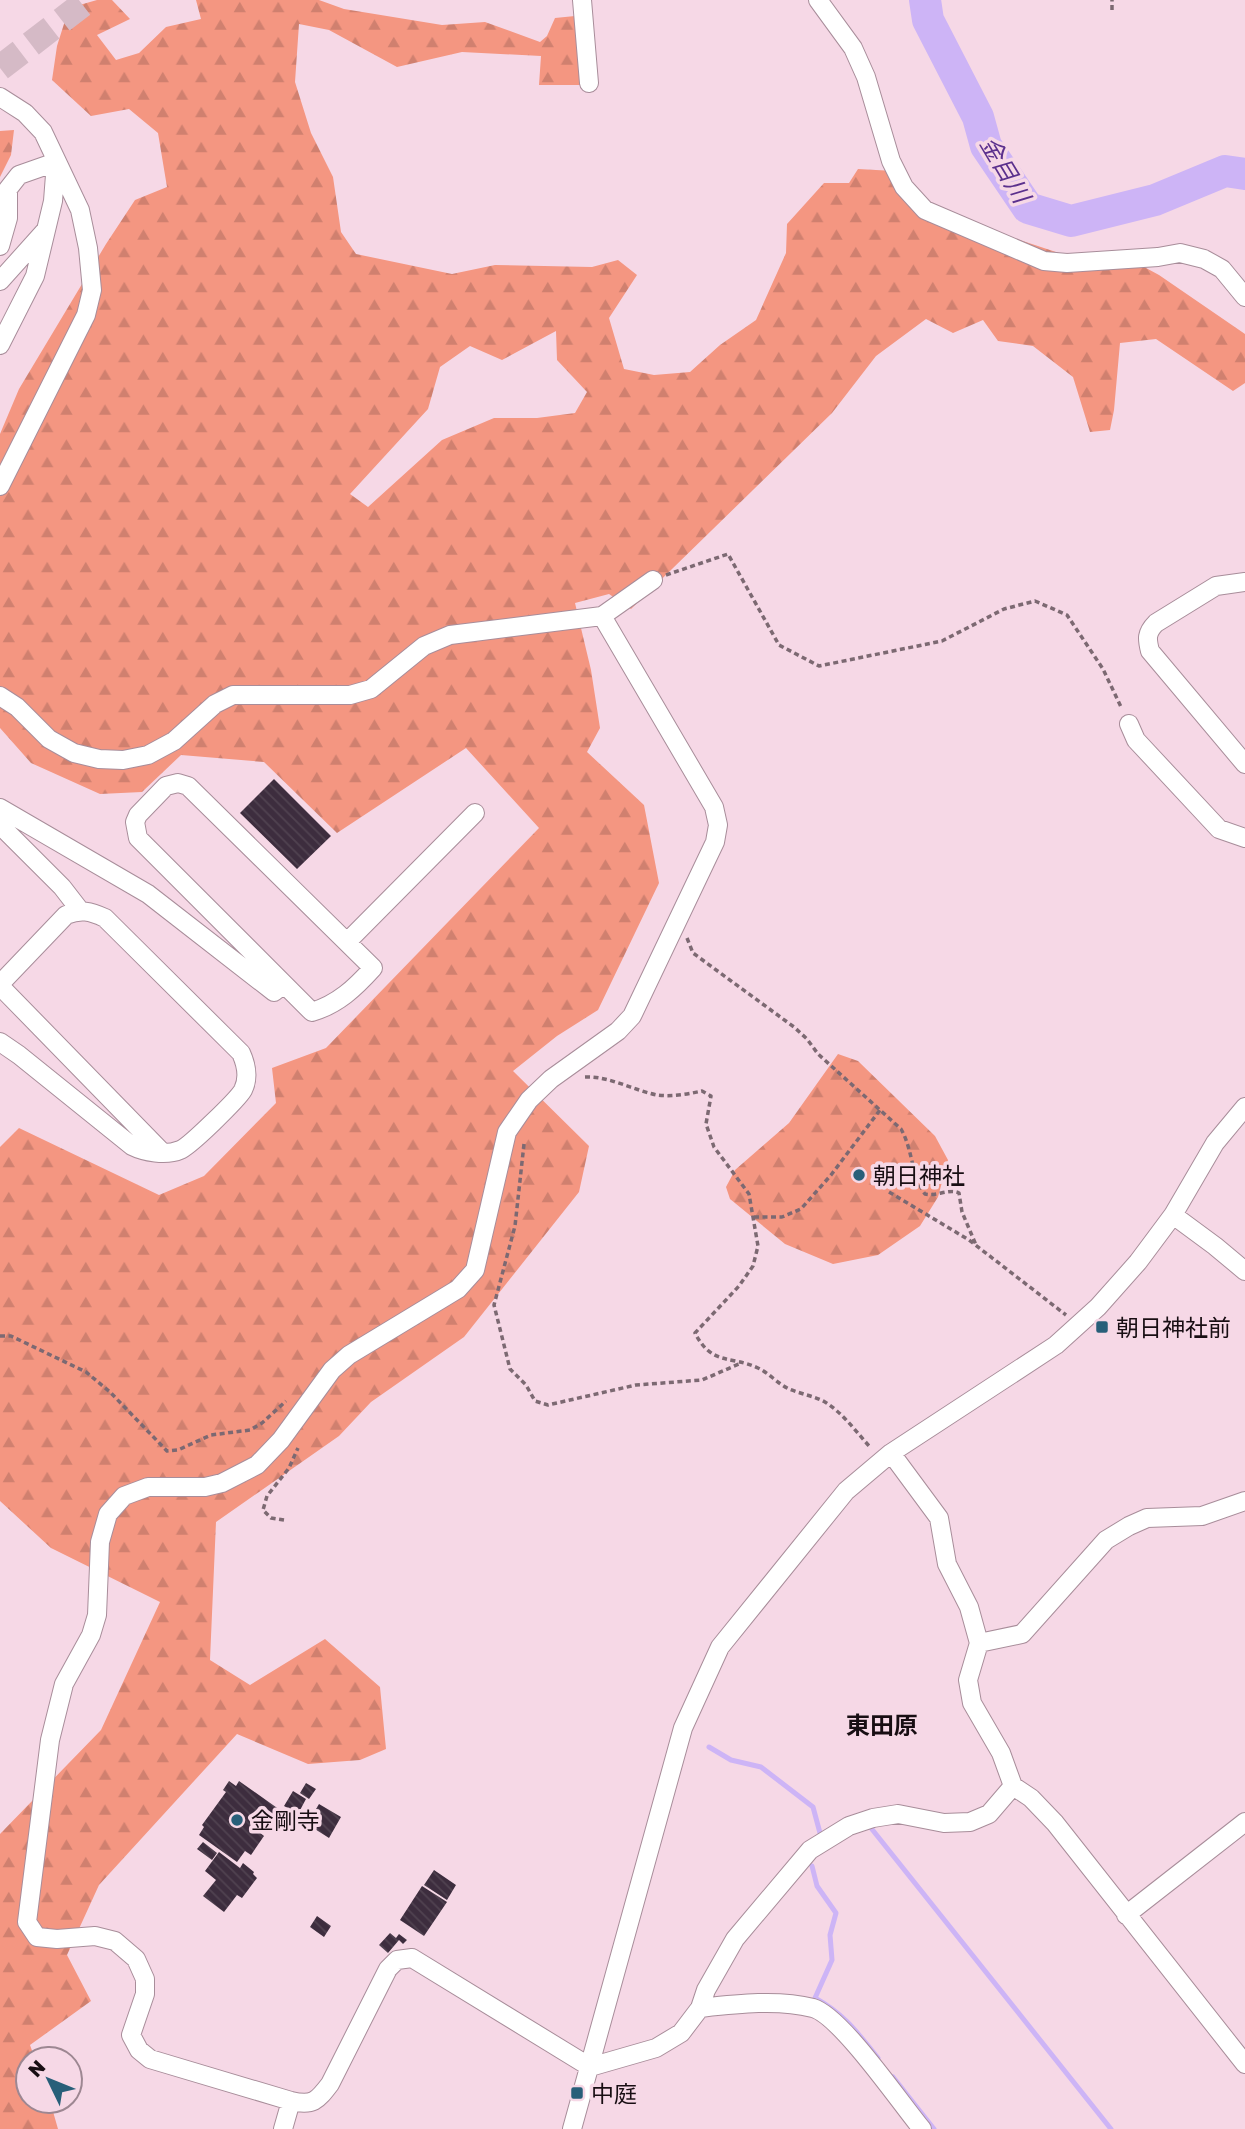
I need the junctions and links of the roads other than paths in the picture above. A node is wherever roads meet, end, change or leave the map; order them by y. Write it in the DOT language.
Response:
graph roads {
  1 [pos="582,0"];
  2 [pos="818,0"];
  3 [pos="589,83"];
  4 [pos="0,97"];
  5 [pos="56,162"];
  6 [pos="47,229"];
  7 [pos="0,246"];
  8 [pos="0,281"];
  9 [pos="1245,297"];
  10 [pos="0,345"];
  11 [pos="0,486"];
  12 [pos="653,580"];
  13 [pos="1245,582"];
  14 [pos="602,616"];
  15 [pos="0,696"];
  16 [pos="1129,724"];
  17 [pos="1245,764"];
  18 [pos="0,808"];
  19 [pos="475,813"];
  20 [pos="0,825"];
  21 [pos="1245,838"];
  22 [pos="79,909"];
  23 [pos="347,942"];
  24 [pos="284,984"];
  25 [pos="0,985"];
  26 [pos="0,1042"];
  27 [pos="1245,1107"];
  28 [pos="162,1152"];
  29 [pos="1173,1215"];
  30 [pos="1245,1271"];
  31 [pos="887,1457"];
  32 [pos="1245,1501"];
  33 [pos="979,1643"];
  34 [pos="1013,1786"];
  35 [pos="1245,1822"];
  36 [pos="1126,1915"];
  37 [pos="700,2008"];
  38 [pos="1245,2064"];
  39 [pos="590,2067"];
  40 [pos="291,2101"];
  41 [pos="283,2129"];
  42 [pos="572,2129"];
  43 [pos="922,2129"];
  1 -- 3 [label="street"];
  2 -- 9 [label="street"];
  4 -- 5 [label="street"];
  5 -- 6 [label="street"];
  5 -- 7 [label="street"];
  5 -- 11 [label="street"];
  6 -- 8 [label="street"];
  6 -- 10 [label="street"];
  12 -- 14 [label="street"];
  13 -- 17 [label="street"];
  14 -- 15 [label="street"];
  14 -- 40 [label="street"];
  16 -- 21 [label="street"];
  18 -- 24 [label="street"];
  19 -- 23 [label="street"];
  20 -- 22 [label="street"];
  22 -- 25 [label="street"];
  22 -- 28 [label="street"];
  23 -- 24 [label="street"];
  23 -- 24 [label="street"];
  25 -- 28 [label="street"];
  26 -- 28 [label="street"];
  27 -- 29 [label="street"];
  29 -- 30 [label="street"];
  29 -- 31 [label="street"];
  31 -- 33 [label="street"];
  31 -- 39 [label="street"];
  32 -- 33 [label="street"];
  33 -- 34 [label="street"];
  34 -- 36 [label="street"];
  34 -- 37 [label="street"];
  35 -- 36 [label="street"];
  36 -- 38 [label="street"];
  37 -- 39 [label="street"];
  37 -- 43 [label="street"];
  39 -- 40 [label="street"];
  39 -- 42 [label="street"];
  40 -- 41 [label="street"];
}
